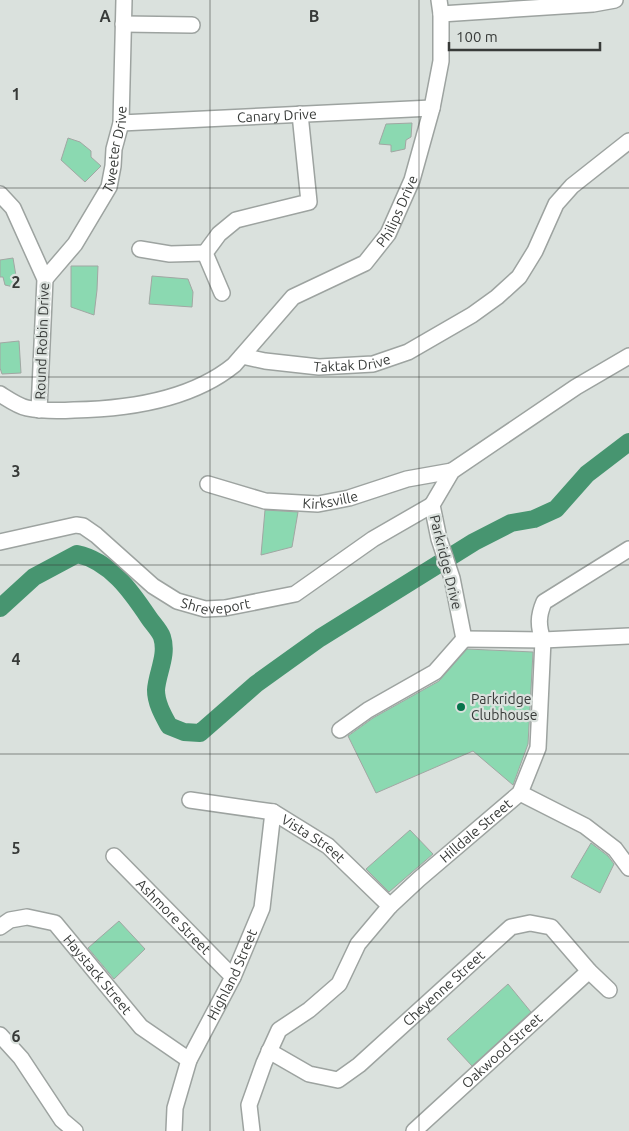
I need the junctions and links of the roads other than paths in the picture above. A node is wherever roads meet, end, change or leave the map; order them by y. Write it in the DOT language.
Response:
graph roads {
  1 [pos="124,0"];
  2 [pos="615,0"];
  3 [pos="440,7"];
  4 [pos="124,24"];
  5 [pos="192,25"];
  6 [pos="432,108"];
  7 [pos="300,114"];
  8 [pos="121,123"];
  9 [pos="629,141"];
  10 [pos="0,194"];
  11 [pos="71,249"];
  12 [pos="140,249"];
  13 [pos="206,253"];
  14 [pos="35,255"];
  15 [pos="45,279"];
  16 [pos="222,293"];
  17 [pos="242,356"];
  18 [pos="629,356"];
  19 [pos="0,394"];
  20 [pos="39,410"];
  21 [pos="452,471"];
  22 [pos="208,484"];
  23 [pos="432,505"];
  24 [pos="0,542"];
  25 [pos="629,549"];
  26 [pos="629,636"];
  27 [pos="464,639"];
  28 [pos="543,640"];
  29 [pos="340,730"];
  30 [pos="520,793"];
  31 [pos="190,800"];
  32 [pos="273,812"];
  33 [pos="114,856"];
  34 [pos="629,868"];
  35 [pos="390,906"];
  36 [pos="0,928"];
  37 [pos="590,972"];
  38 [pos="233,976"];
  39 [pos="609,990"];
  40 [pos="0,1035"];
  41 [pos="269,1051"];
  42 [pos="189,1060"];
  43 [pos="75,1131"];
  44 [pos="174,1131"];
  45 [pos="252,1131"];
  46 [pos="414,1131"];
  1 -- 4 [label="street, Tweeter Drive"];
  2 -- 3 [label="street"];
  3 -- 6 [label="street, Philips Drive"];
  4 -- 5 [label="street"];
  4 -- 8 [label="street, Tweeter Drive"];
  6 -- 7 [label="street, Canary Drive"];
  6 -- 17 [label="street, Philips Drive"];
  7 -- 8 [label="street, Canary Drive"];
  7 -- 13 [label="street"];
  8 -- 11 [label="street, Tweeter Drive"];
  9 -- 17 [label="street, Taktak Drive"];
  10 -- 14 [label="street, Round Robin Drive"];
  11 -- 14 [label="street"];
  11 -- 15 [label="street, Tweeter Drive"];
  12 -- 13 [label="street"];
  13 -- 16 [label="street"];
  14 -- 15 [label="street, Round Robin Drive"];
  15 -- 20 [label="street, Round Robin Drive"];
  17 -- 20 [label="street"];
  18 -- 21 [label="street, Parkridge Drive"];
  19 -- 20 [label="street"];
  21 -- 22 [label="street, Kirksville"];
  21 -- 23 [label="street, Parkridge Drive"];
  23 -- 24 [label="street, Shreveport"];
  23 -- 27 [label="street, Parkridge Drive"];
  25 -- 28 [label="street, Hilldale Street"];
  26 -- 28 [label="street"];
  27 -- 28 [label="street"];
  27 -- 29 [label="street"];
  28 -- 30 [label="street, Hilldale Street"];
  30 -- 34 [label="street"];
  30 -- 35 [label="street, Hilldale Street"];
  31 -- 32 [label="street, Vista Street"];
  32 -- 35 [label="street, Vista Street"];
  32 -- 38 [label="street, Highland Street"];
  33 -- 38 [label="street, Ashmore Street"];
  35 -- 41 [label="street, Hilldale Street"];
  36 -- 42 [label="street, Haystack Street"];
  37 -- 39 [label="street, Cheyenne Street"];
  37 -- 41 [label="street, Cheyenne Street"];
  37 -- 46 [label="street, Oakwood Street"];
  38 -- 42 [label="street, Highland Street"];
  40 -- 43 [label="street"];
  41 -- 45 [label="street, Hilldale Street"];
  42 -- 44 [label="street, Highland Street"];
}
